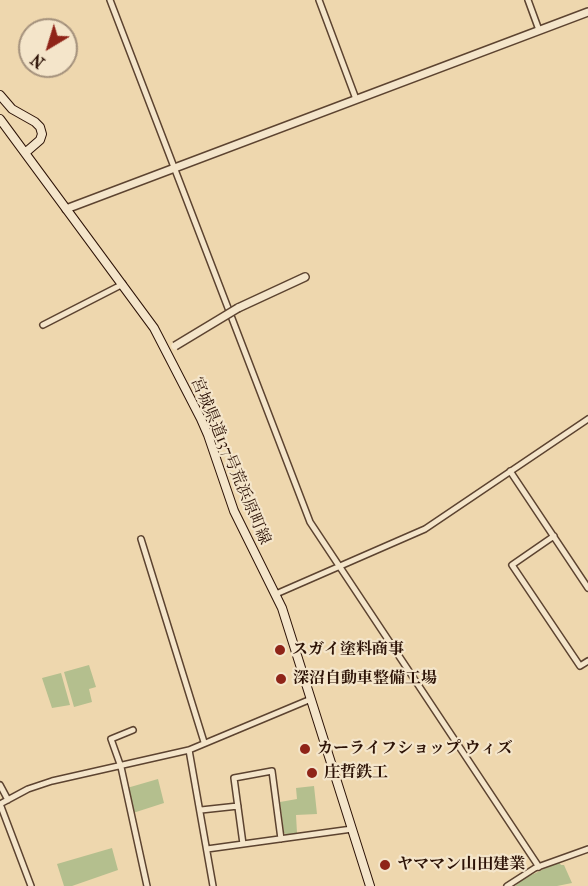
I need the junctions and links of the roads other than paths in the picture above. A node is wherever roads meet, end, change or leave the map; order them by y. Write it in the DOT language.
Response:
graph roads {
  1 [pos="110,0"];
  2 [pos="319,0"];
  3 [pos="528,0"];
  4 [pos="588,12"];
  5 [pos="539,30"];
  6 [pos="0,95"];
  7 [pos="356,99"];
  8 [pos="0,119"];
  9 [pos="25,153"];
  10 [pos="175,168"];
  11 [pos="66,209"];
  12 [pos="305,277"];
  13 [pos="123,284"];
  14 [pos="43,325"];
  15 [pos="167,351"];
  16 [pos="588,419"];
  17 [pos="510,471"];
  18 [pos="554,536"];
  19 [pos="141,539"];
  20 [pos="338,567"];
  21 [pos="588,588"];
  22 [pos="276,594"];
  23 [pos="588,661"];
  24 [pos="311,699"];
  25 [pos="134,730"];
  26 [pos="204,742"];
  27 [pos="189,750"];
  28 [pos="121,767"];
  29 [pos="0,785"];
  30 [pos="8,800"];
  31 [pos="0,804"];
  32 [pos="238,806"];
  33 [pos="201,810"];
  34 [pos="352,829"];
  35 [pos="281,839"];
  36 [pos="243,844"];
  37 [pos="207,849"];
  38 [pos="588,849"];
  39 [pos="539,867"];
  40 [pos="31,886"];
  41 [pos="147,886"];
  42 [pos="213,886"];
  43 [pos="370,886"];
  44 [pos="507,886"];
  1 -- 10 [label="street"];
  2 -- 7 [label="street"];
  3 -- 5 [label="street"];
  4 -- 5 [label="street"];
  5 -- 7 [label="street"];
  6 -- 9 [label="main road"];
  7 -- 10 [label="street"];
  8 -- 9 [label="main road, 宮城県道137号荒浜原町線"];
  9 -- 11 [label="main road, 宮城県道137号荒浜原町線"];
  10 -- 11 [label="street"];
  10 -- 20 [label="street"];
  11 -- 13 [label="main road, 宮城県道137号荒浜原町線"];
  12 -- 15 [label="street, bridge"];
  13 -- 14 [label="street"];
  13 -- 15 [label="main road, 宮城県道137号荒浜原町線"];
  15 -- 22 [label="main road, 宮城県道137号荒浜原町線"];
  16 -- 17 [label="street"];
  17 -- 18 [label="street"];
  17 -- 20 [label="street"];
  18 -- 21 [label="street"];
  18 -- 23 [label="street"];
  19 -- 26 [label="street"];
  20 -- 22 [label="street"];
  20 -- 39 [label="street"];
  22 -- 24 [label="main road, 宮城県道137号荒浜原町線"];
  24 -- 26 [label="street"];
  24 -- 34 [label="main road, 宮城県道137号荒浜原町線"];
  25 -- 28 [label="street"];
  26 -- 27 [label="street"];
  27 -- 28 [label="street"];
  27 -- 33 [label="street"];
  28 -- 30 [label="street"];
  28 -- 41 [label="street"];
  29 -- 30 [label="street"];
  30 -- 31 [label="street"];
  31 -- 40 [label="street"];
  32 -- 33 [label="street"];
  32 -- 35 [label="street"];
  32 -- 36 [label="street"];
  33 -- 37 [label="street"];
  34 -- 35 [label="street"];
  34 -- 43 [label="main road, 宮城県道137号荒浜原町線"];
  35 -- 36 [label="street"];
  36 -- 37 [label="street"];
  37 -- 42 [label="street"];
  38 -- 39 [label="street"];
  39 -- 44 [label="street"];
}
